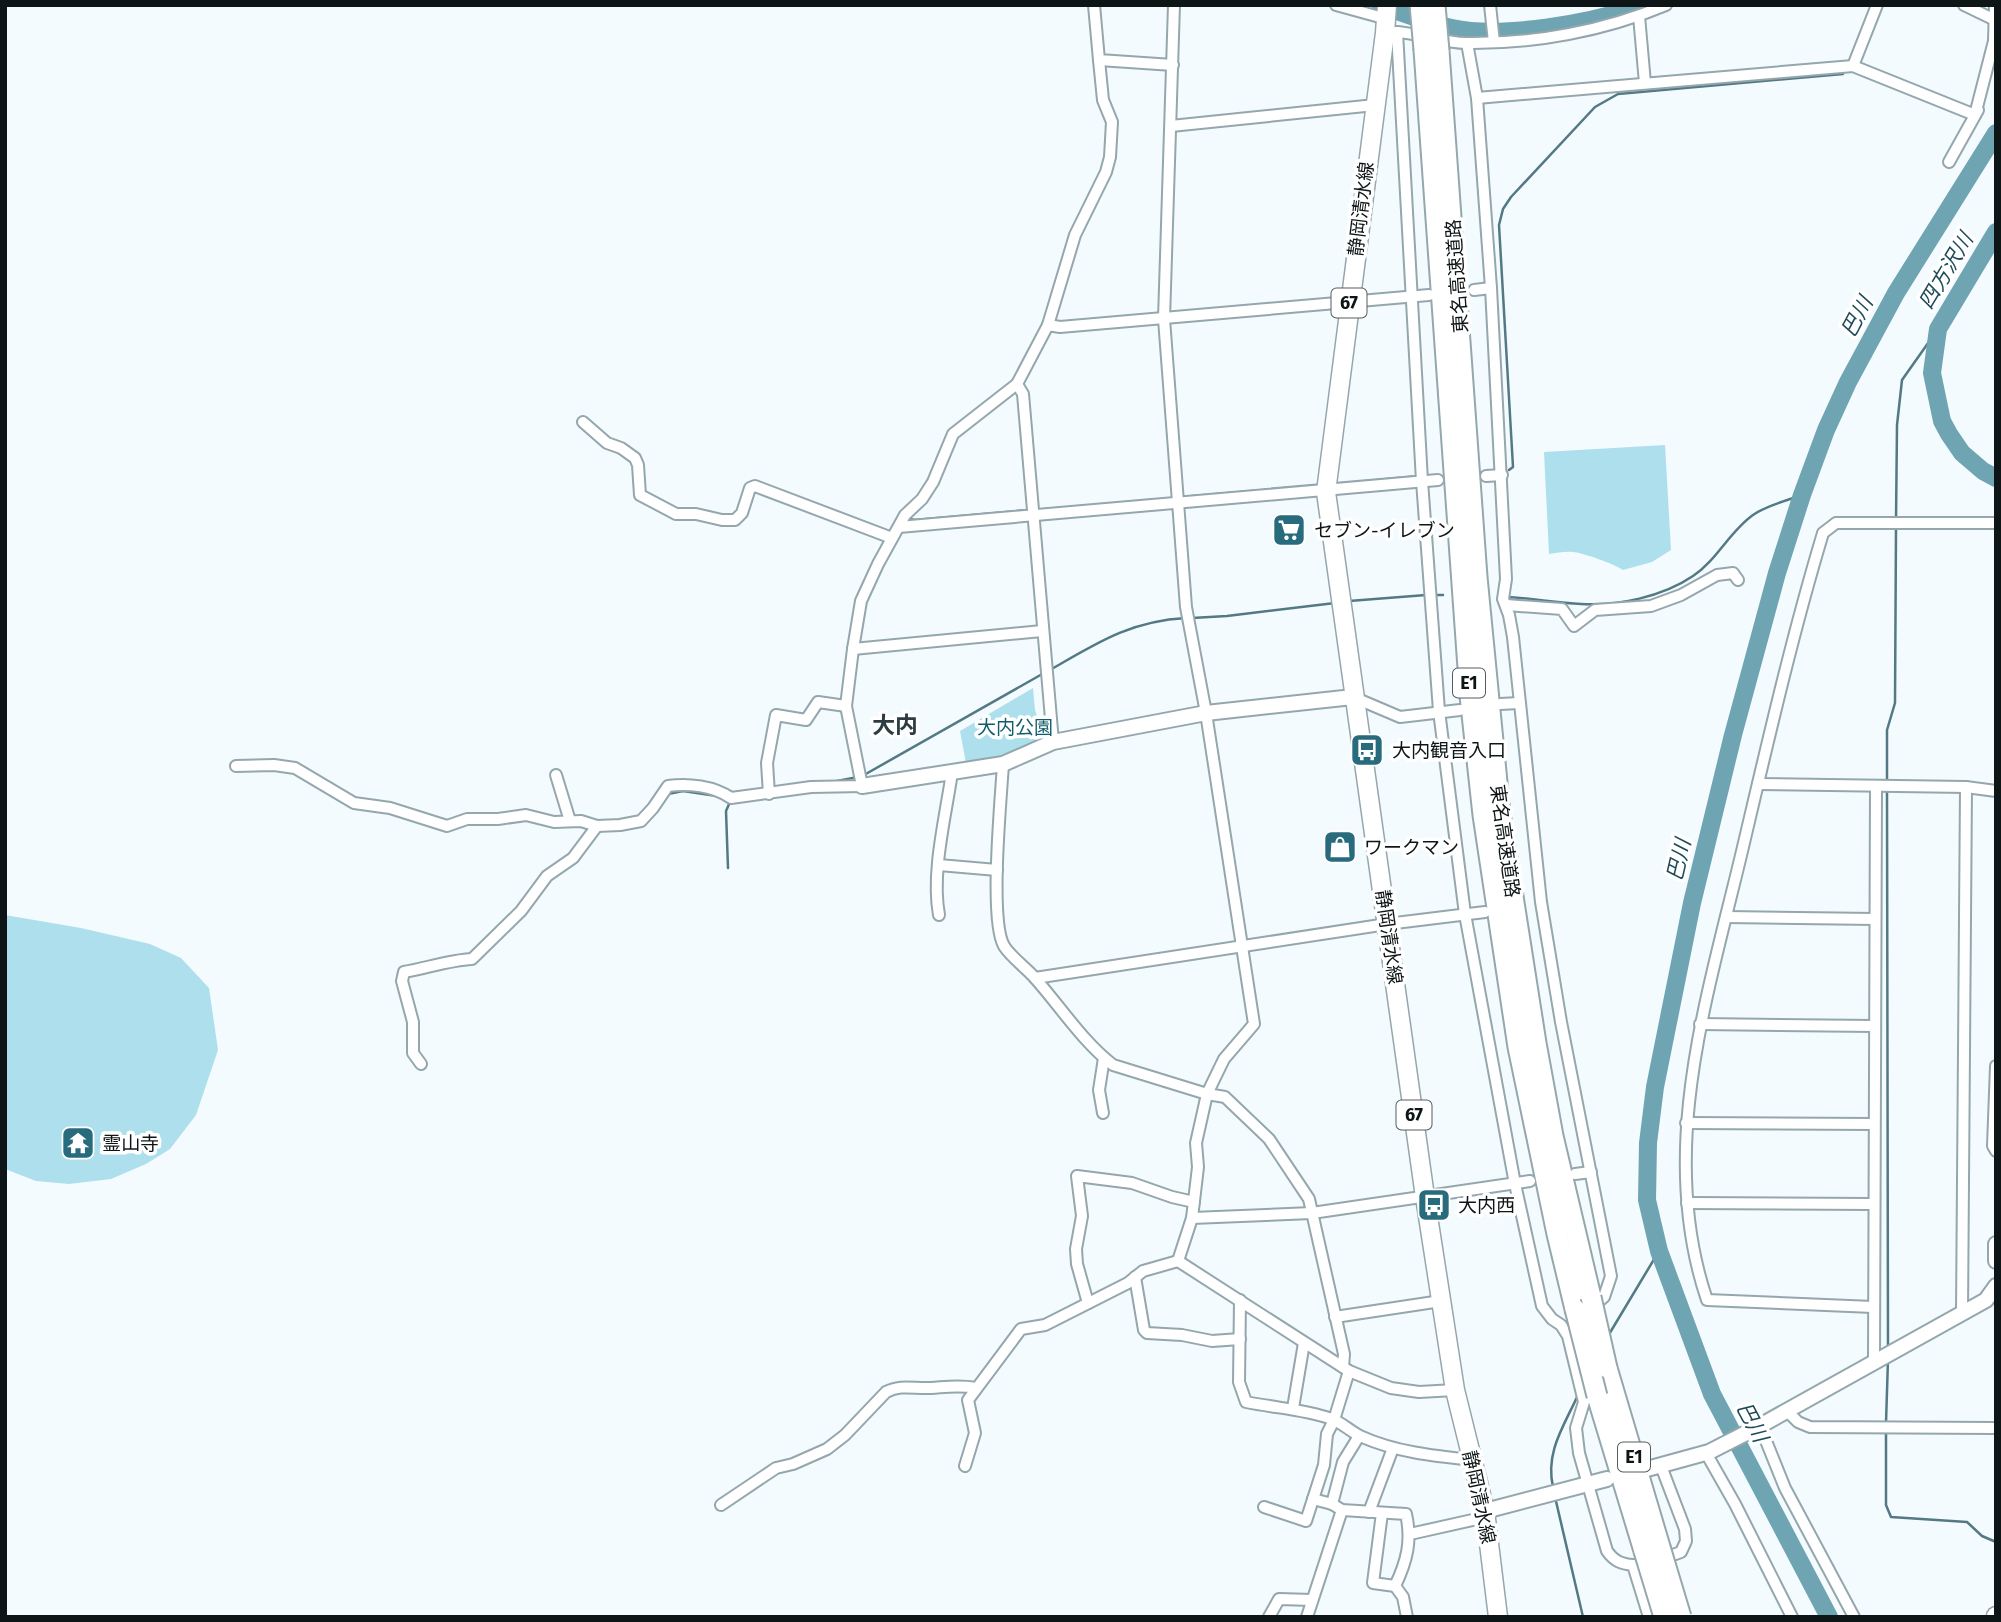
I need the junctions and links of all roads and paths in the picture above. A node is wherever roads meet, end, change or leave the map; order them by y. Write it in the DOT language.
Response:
graph roads {
  1 [pos="1094,5"];
  2 [pos="1174,5"];
  3 [pos="1336,5"];
  4 [pos="1420,5"];
  5 [pos="1435,5"];
  6 [pos="1666,5"];
  7 [pos="1877,5"];
  8 [pos="1964,5"];
  9 [pos="1995,5"];
  10 [pos="1491,6"];
  11 [pos="1639,16"];
  12 [pos="1995,20"];
  13 [pos="1389,22"];
  14 [pos="1494,42"];
  15 [pos="1467,43"];
  16 [pos="1432,50"];
  17 [pos="1996,55"];
  18 [pos="1099,60"];
  19 [pos="1172,65"];
  20 [pos="1853,66"];
  21 [pos="1645,83"];
  22 [pos="1477,98"];
  23 [pos="1375,105"];
  24 [pos="1975,115"];
  25 [pos="1171,126"];
  26 [pos="1949,162"];
  27 [pos="1490,288"];
  28 [pos="1474,290"];
  29 [pos="1429,295"];
  30 [pos="1412,297"];
  31 [pos="1349,302"];
  32 [pos="1164,319"];
  33 [pos="1048,325"];
  34 [pos="1017,384"];
  35 [pos="583,422"];
  36 [pos="1502,475"];
  37 [pos="1486,476"];
  38 [pos="1438,480"];
  39 [pos="1422,481"];
  40 [pos="1326,492"];
  41 [pos="1179,503"];
  42 [pos="1032,517"];
  43 [pos="1996,523"];
  44 [pos="899,527"];
  45 [pos="892,538"];
  46 [pos="1738,580"];
  47 [pos="1505,597"];
  48 [pos="1042,631"];
  49 [pos="853,649"];
  50 [pos="1353,697"];
  51 [pos="1519,703"];
  52 [pos="1500,704"];
  53 [pos="846,706"];
  54 [pos="1460,710"];
  55 [pos="1439,711"];
  56 [pos="1206,713"];
  57 [pos="1053,742"];
  58 [pos="1003,764"];
  59 [pos="236,766"];
  60 [pos="951,772"];
  61 [pos="556,775"];
  62 [pos="1758,784"];
  63 [pos="862,786"];
  64 [pos="1876,787"];
  65 [pos="1966,788"];
  66 [pos="1996,791"];
  67 [pos="769,794"];
  68 [pos="569,821"];
  69 [pos="597,826"];
  70 [pos="939,865"];
  71 [pos="997,870"];
  72 [pos="1541,902"];
  73 [pos="1527,905"];
  74 [pos="1485,912"];
  75 [pos="1465,914"];
  76 [pos="939,915"];
  77 [pos="1726,917"];
  78 [pos="1875,919"];
  79 [pos="1387,924"];
  80 [pos="1243,947"];
  81 [pos="1035,978"];
  82 [pos="1700,1024"];
  83 [pos="1874,1026"];
  84 [pos="1104,1058"];
  85 [pos="421,1064"];
  86 [pos="1996,1066"];
  87 [pos="1207,1094"];
  88 [pos="1103,1113"];
  89 [pos="1686,1123"];
  90 [pos="1874,1124"];
  91 [pos="1996,1151"];
  92 [pos="1591,1172"];
  93 [pos="1574,1174"];
  94 [pos="1530,1181"];
  95 [pos="1515,1184"];
  96 [pos="1425,1197"];
  97 [pos="1194,1202"];
  98 [pos="1687,1203"];
  99 [pos="1873,1204"];
  100 [pos="1312,1213"];
  101 [pos="1192,1218"];
  102 [pos="1996,1244"];
  103 [pos="1178,1261"];
  104 [pos="1996,1261"];
  105 [pos="1135,1277"];
  106 [pos="1996,1286"];
  107 [pos="1240,1300"];
  108 [pos="1441,1301"];
  109 [pos="1088,1303"];
  110 [pos="1873,1307"];
  111 [pos="1962,1313"];
  112 [pos="1335,1317"];
  113 [pos="1561,1325"];
  114 [pos="1240,1339"];
  115 [pos="1304,1343"];
  116 [pos="1874,1361"];
  117 [pos="1346,1369"];
  118 [pos="976,1388"];
  119 [pos="1455,1390"];
  120 [pos="1590,1399"];
  121 [pos="1293,1408"];
  122 [pos="1787,1411"];
  123 [pos="1334,1420"];
  124 [pos="1758,1427"];
  125 [pos="1996,1428"];
  126 [pos="1359,1436"];
  127 [pos="1393,1448"];
  128 [pos="1708,1452"];
  129 [pos="1472,1460"];
  130 [pos="965,1466"];
  131 [pos="1654,1467"];
  132 [pos="1607,1479"];
  133 [pos="1589,1485"];
  134 [pos="1313,1499"];
  135 [pos="721,1505"];
  136 [pos="1264,1507"];
  137 [pos="1337,1507"];
  138 [pos="1369,1512"];
  139 [pos="1382,1513"];
  140 [pos="1485,1514"];
  141 [pos="1410,1534"];
  142 [pos="1646,1554"];
  143 [pos="1395,1586"];
  144 [pos="1312,1600"];
  145 [pos="1405,1615"];
  146 [pos="1269,1617"];
  147 [pos="1307,1617"];
  148 [pos="1498,1617"];
  149 [pos="1649,1617"];
  150 [pos="1664,1617"];
  151 [pos="1681,1617"];
  152 [pos="1792,1617"];
  153 [pos="1854,1617"];
  1 -- 18 [label="street"];
  2 -- 19 [label="street"];
  3 -- 13 [label="street"];
  4 -- 16 [label="highway, 東名高速道路 / E1, bridge"];
  5 -- 16 [label="highway, 東名高速道路 / E1, bridge"];
  6 -- 11 [label="street"];
  7 -- 20 [label="street"];
  8 -- 12 [label="street"];
  9 -- 12 [label="street"];
  10 -- 14 [label="street"];
  11 -- 14 [label="street"];
  11 -- 21 [label="street"];
  12 -- 24 [label="street"];
  13 -- 15 [label="street"];
  13 -- 23 [label="main road, 静岡清水線 / 67"];
  13 -- 30 [label="street"];
  14 -- 15 [label="street"];
  15 -- 22 [label="street"];
  16 -- 120 [label="highway, 東名高速道路 / E1, bridge"];
  16 -- 142 [label="highway, 東名高速道路 / E1, bridge"];
  17 -- 24 [label="street"];
  18 -- 19 [label="street"];
  18 -- 33 [label="street"];
  19 -- 25 [label="street"];
  20 -- 21 [label="street"];
  20 -- 24 [label="street"];
  21 -- 22 [label="street"];
  22 -- 27 [label="street"];
  23 -- 25 [label="street"];
  23 -- 31 [label="main road, 静岡清水線 / 67"];
  24 -- 26 [label="street"];
  25 -- 32 [label="street"];
  27 -- 28 [label="street"];
  27 -- 36 [label="street"];
  29 -- 30 [label="street"];
  30 -- 31 [label="street"];
  30 -- 39 [label="street"];
  31 -- 32 [label="street"];
  31 -- 40 [label="main road, 静岡清水線 / 67"];
  32 -- 33 [label="street"];
  32 -- 41 [label="street"];
  33 -- 34 [label="street"];
  34 -- 42 [label="street"];
  34 -- 44 [label="street"];
  35 -- 45 [label="street"];
  36 -- 37 [label="street"];
  36 -- 47 [label="street"];
  38 -- 39 [label="street"];
  39 -- 40 [label="street"];
  39 -- 55 [label="street"];
  40 -- 41 [label="street"];
  40 -- 50 [label="main road, 静岡清水線 / 67"];
  41 -- 42 [label="street"];
  41 -- 56 [label="street"];
  42 -- 44 [label="street"];
  42 -- 48 [label="street"];
  43 -- 62 [label="street"];
  44 -- 45 [label="street"];
  45 -- 49 [label="street"];
  46 -- 47 [label="street"];
  47 -- 51 [label="street"];
  48 -- 49 [label="street"];
  48 -- 57 [label="street"];
  49 -- 53 [label="street"];
  50 -- 55 [label="street"];
  50 -- 56 [label="street"];
  50 -- 79 [label="main road, 静岡清水線 / 67"];
  51 -- 52 [label="street"];
  51 -- 72 [label="street"];
  53 -- 63 [label="street"];
  53 -- 67 [label="street"];
  54 -- 55 [label="street"];
  55 -- 75 [label="street"];
  56 -- 57 [label="street"];
  56 -- 80 [label="street"];
  57 -- 58 [label="street"];
  58 -- 60 [label="street"];
  58 -- 71 [label="street"];
  59 -- 68 [label="street"];
  60 -- 63 [label="street"];
  60 -- 70 [label="street"];
  61 -- 68 [label="street"];
  62 -- 64 [label="street"];
  62 -- 77 [label="street"];
  63 -- 67 [label="street"];
  64 -- 65 [label="street"];
  64 -- 78 [label="street"];
  65 -- 66 [label="street"];
  65 -- 111 [label="street"];
  67 -- 69 [label="street"];
  68 -- 69 [label="street"];
  69 -- 85 [label="street"];
  70 -- 71 [label="street"];
  70 -- 76 [label="street"];
  71 -- 81 [label="street"];
  72 -- 73 [label="street"];
  72 -- 92 [label="street"];
  74 -- 75 [label="street"];
  75 -- 79 [label="street"];
  75 -- 95 [label="street"];
  77 -- 78 [label="street"];
  77 -- 82 [label="street"];
  78 -- 83 [label="street"];
  79 -- 80 [label="street"];
  79 -- 96 [label="main road, 静岡清水線 / 67"];
  80 -- 81 [label="street"];
  80 -- 87 [label="street"];
  81 -- 84 [label="street"];
  82 -- 83 [label="street"];
  82 -- 89 [label="street"];
  83 -- 90 [label="street"];
  84 -- 87 [label="street"];
  84 -- 88 [label="street"];
  86 -- 91 [label="street"];
  87 -- 97 [label="street"];
  87 -- 100 [label="street"];
  89 -- 90 [label="street"];
  89 -- 98 [label="street"];
  90 -- 99 [label="street"];
  92 -- 93 [label="street"];
  92 -- 113 [label="street"];
  94 -- 95 [label="street"];
  95 -- 96 [label="street"];
  95 -- 113 [label="street"];
  96 -- 100 [label="street"];
  96 -- 108 [label="main road, 静岡清水線 / 67"];
  97 -- 101 [label="street"];
  97 -- 109 [label="street"];
  98 -- 99 [label="street"];
  98 -- 110 [label="street"];
  99 -- 110 [label="street"];
  100 -- 101 [label="street"];
  100 -- 112 [label="street"];
  101 -- 103 [label="street"];
  102 -- 104 [label="street"];
  103 -- 105 [label="street"];
  103 -- 107 [label="street"];
  105 -- 109 [label="street"];
  105 -- 114 [label="street"];
  106 -- 111 [label="street"];
  107 -- 114 [label="street"];
  107 -- 115 [label="street"];
  108 -- 112 [label="street"];
  108 -- 119 [label="main road, 静岡清水線 / 67"];
  109 -- 118 [label="street"];
  110 -- 116 [label="street"];
  111 -- 116 [label="street"];
  112 -- 117 [label="street"];
  113 -- 120 [label="street"];
  114 -- 121 [label="street"];
  115 -- 117 [label="street"];
  115 -- 121 [label="street"];
  116 -- 122 [label="street"];
  117 -- 119 [label="street"];
  117 -- 123 [label="street"];
  118 -- 130 [label="street"];
  118 -- 135 [label="street"];
  119 -- 129 [label="main road, 静岡清水線 / 67"];
  120 -- 133 [label="street"];
  120 -- 142 [label="highway, 東名高速道路 / E1"];
  121 -- 123 [label="street"];
  122 -- 124 [label="street"];
  122 -- 125 [label="street"];
  123 -- 126 [label="street"];
  123 -- 134 [label="street"];
  124 -- 128 [label="street"];
  124 -- 153 [label="street"];
  126 -- 127 [label="street"];
  126 -- 137 [label="street"];
  127 -- 129 [label="street"];
  127 -- 138 [label="street"];
  128 -- 131 [label="street"];
  128 -- 152 [label="street"];
  129 -- 140 [label="main road, 静岡清水線 / 67"];
  131 -- 142 [label="street"];
  132 -- 133 [label="street"];
  133 -- 140 [label="street"];
  133 -- 142 [label="street"];
  134 -- 136 [label="street"];
  134 -- 137 [label="street"];
  137 -- 138 [label="street"];
  137 -- 144 [label="street"];
  138 -- 139 [label="street"];
  139 -- 141 [label="street"];
  139 -- 143 [label="street"];
  140 -- 141 [label="street"];
  140 -- 148 [label="main road, 静岡清水線 / 67"];
  141 -- 143 [label="street"];
  142 -- 149 [label="street"];
  142 -- 150 [label="highway, 東名高速道路 / E1, bridge"];
  142 -- 151 [label="highway, 東名高速道路 / E1, bridge"];
  143 -- 145 [label="street"];
  144 -- 146 [label="street"];
  144 -- 147 [label="street"];
}
